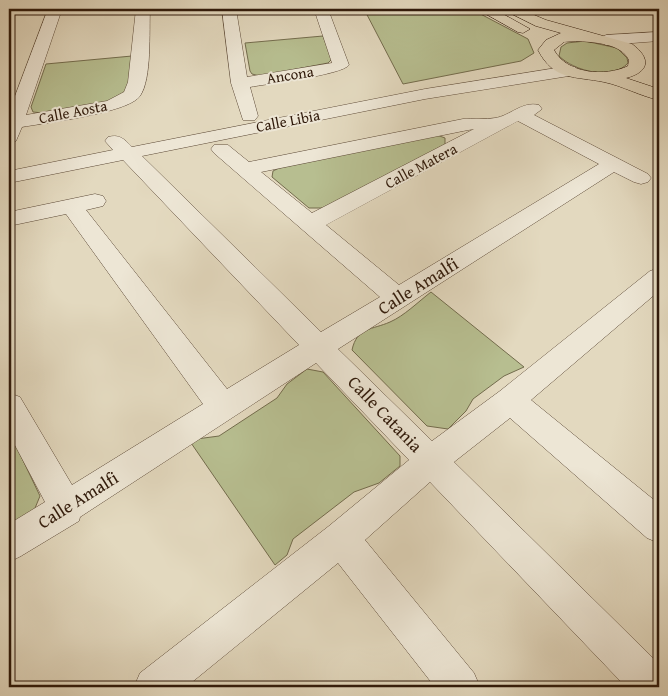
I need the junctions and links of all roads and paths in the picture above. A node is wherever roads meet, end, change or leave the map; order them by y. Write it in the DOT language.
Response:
graph roads {
  1 [pos="54,9"];
  2 [pos="143,9"];
  3 [pos="229,9"];
  4 [pos="321,9"];
  5 [pos="484,9"];
  6 [pos="509,9"];
  7 [pos="589,36"];
  8 [pos="659,36"];
  9 [pos="606,40"];
  10 [pos="659,48"];
  11 [pos="548,51"];
  12 [pos="636,58"];
  13 [pos="569,71"];
  14 [pos="652,73"];
  15 [pos="606,77"];
  16 [pos="240,83"];
  17 [pos="659,94"];
  18 [pos="249,116"];
  19 [pos="499,124"];
  20 [pos="11,130"];
  21 [pos="120,147"];
  22 [pos="221,149"];
  23 [pos="9,160"];
  24 [pos="613,164"];
  25 [pos="244,169"];
  26 [pos="9,177"];
  27 [pos="641,178"];
  28 [pos="9,219"];
  29 [pos="309,224"];
  30 [pos="659,277"];
  31 [pos="398,298"];
  32 [pos="320,348"];
  33 [pos="510,400"];
  34 [pos="9,406"];
  35 [pos="223,407"];
  36 [pos="431,461"];
  37 [pos="67,509"];
  38 [pos="659,526"];
  39 [pos="341,538"];
  40 [pos="9,544"];
  41 [pos="154,687"];
  42 [pos="460,687"];
  43 [pos="654,687"];
  1 -- 20 [label="street, Calle Aosta"];
  2 -- 20 [label="street, Calle Aosta"];
  3 -- 16 [label="street"];
  4 -- 16 [label="street, Ancona"];
  5 -- 11 [label="main road"];
  6 -- 7 [label="main road"];
  7 -- 9 [label="main road"];
  7 -- 11 [label="main road"];
  8 -- 9 [label="street"];
  9 -- 12 [label="main road"];
  10 -- 12 [label="street"];
  11 -- 13 [label="main road"];
  11 -- 18 [label="street, Calle Libia"];
  12 -- 14 [label="main road"];
  12 -- 15 [label="main road"];
  13 -- 15 [label="main road"];
  13 -- 21 [label="street, Calle Libia"];
  15 -- 17 [label="main road"];
  16 -- 18 [label="street"];
  18 -- 21 [label="street, Calle Libia"];
  19 -- 24 [label="street, Calle Matera"];
  19 -- 25 [label="street"];
  19 -- 29 [label="street, Calle Matera"];
  21 -- 23 [label="street, Calle Libia"];
  21 -- 26 [label="street, Calle Libia"];
  21 -- 32 [label="street, Calle Catania"];
  22 -- 25 [label="street"];
  24 -- 27 [label="street"];
  24 -- 31 [label="street, Calle Amalfi"];
  25 -- 29 [label="street"];
  28 -- 35 [label="street"];
  29 -- 31 [label="street"];
  30 -- 33 [label="street"];
  31 -- 32 [label="street, Calle Amalfi"];
  32 -- 35 [label="street, Calle Amalfi"];
  32 -- 36 [label="street, Calle Catania"];
  33 -- 36 [label="street"];
  33 -- 38 [label="street"];
  34 -- 37 [label="street"];
  35 -- 37 [label="street, Calle Amalfi"];
  36 -- 39 [label="street"];
  36 -- 43 [label="street, Calle Catania"];
  37 -- 40 [label="street, Calle Amalfi"];
  39 -- 41 [label="street"];
  39 -- 42 [label="street"];
}
